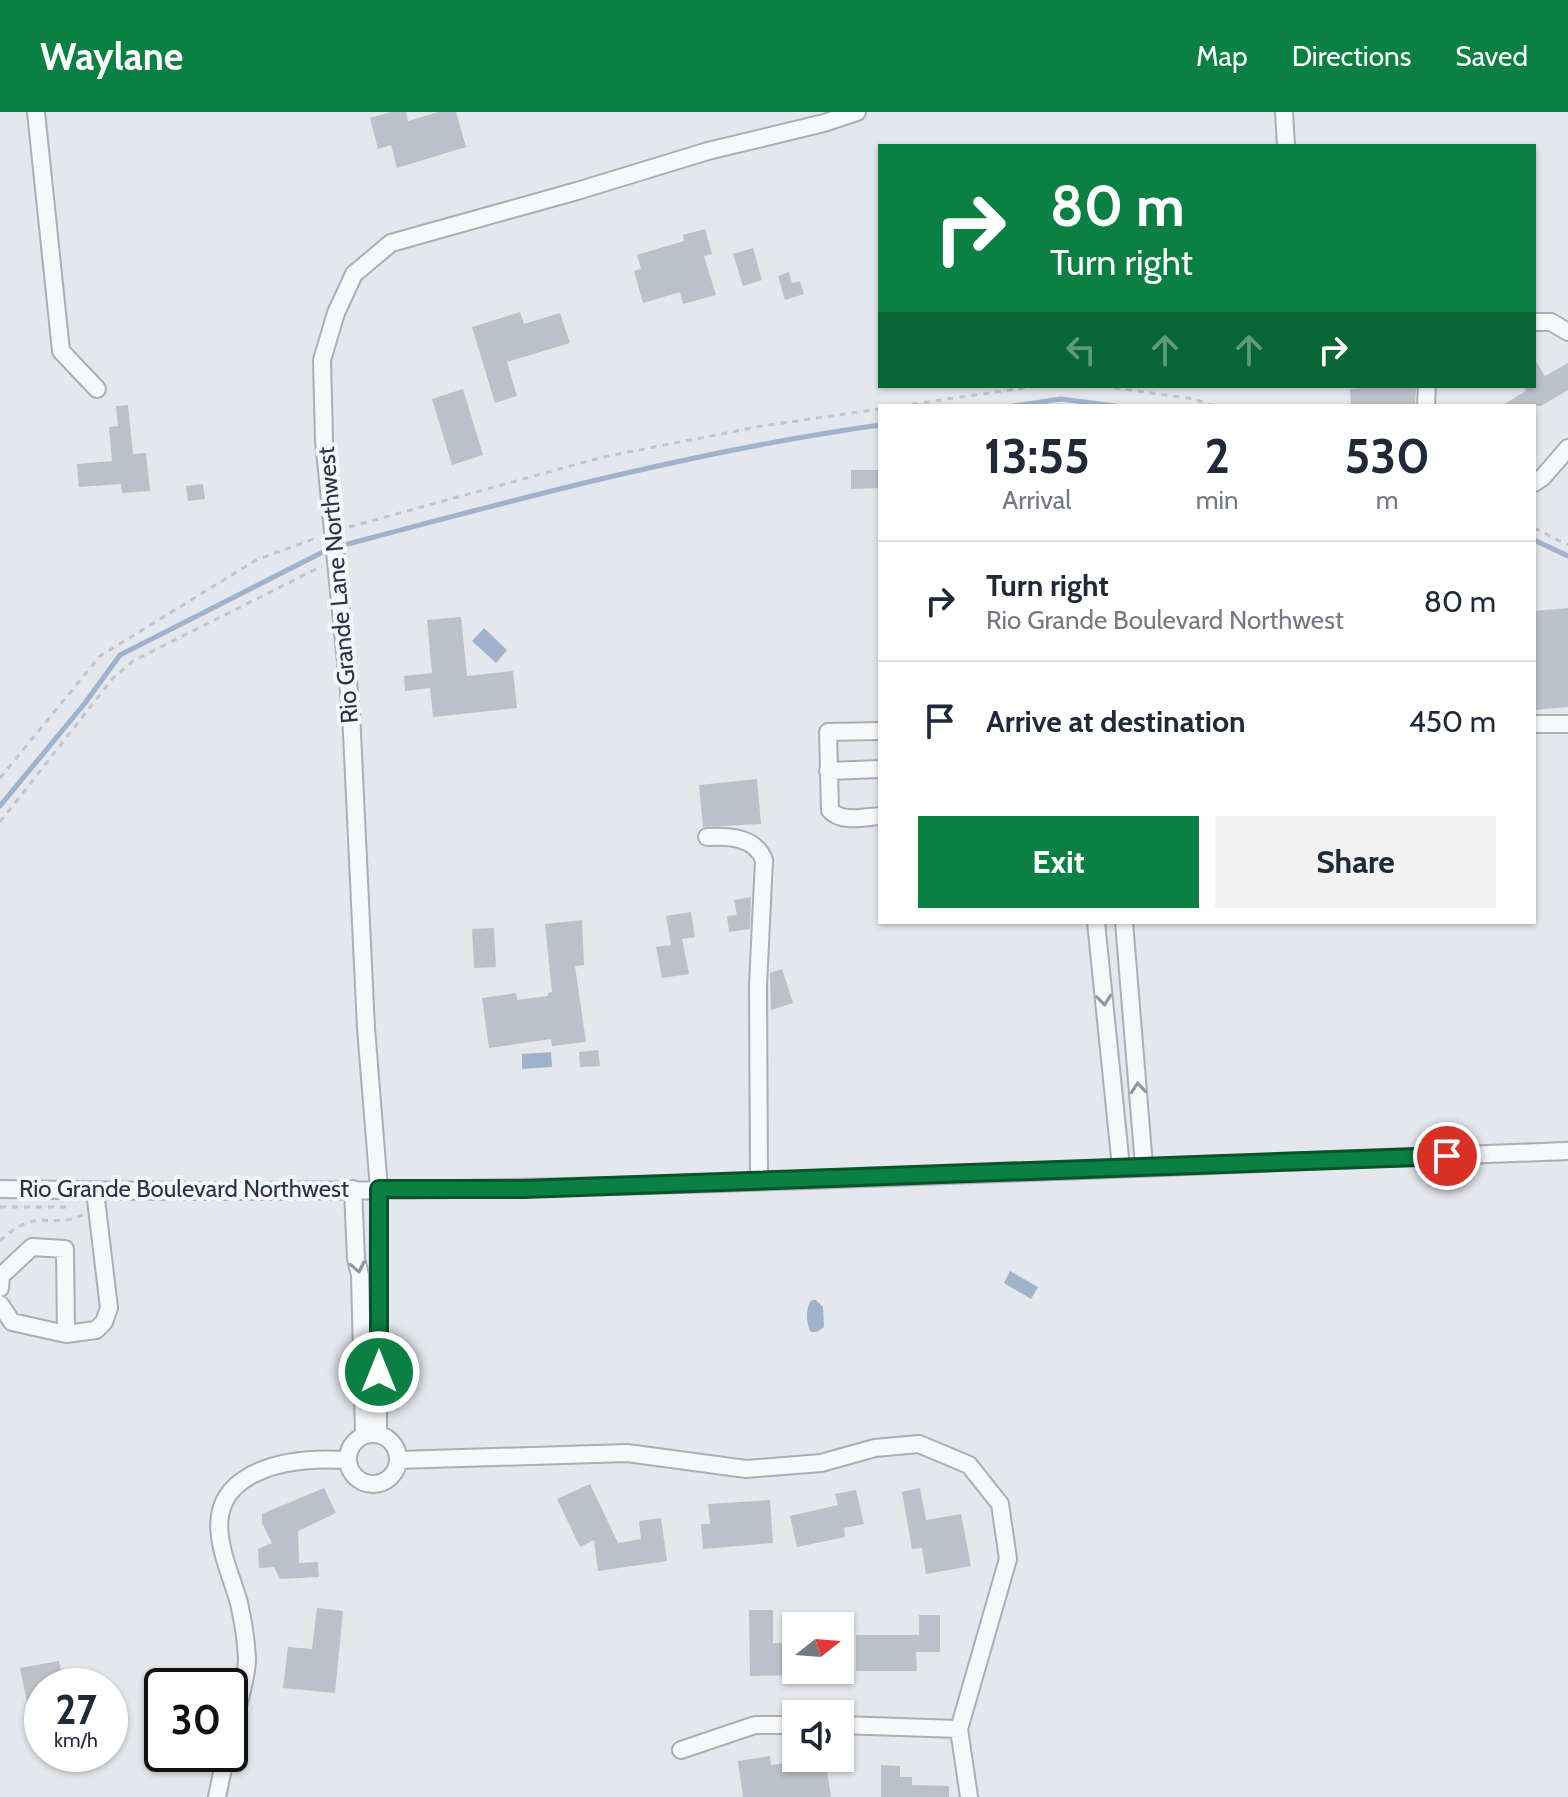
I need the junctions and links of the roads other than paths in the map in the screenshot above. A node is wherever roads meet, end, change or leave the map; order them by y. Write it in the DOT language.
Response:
graph roads {
  1 [pos="36,112"];
  2 [pos="857,112"];
  3 [pos="1284,112"];
  4 [pos="822,117"];
  5 [pos="1286,144"];
  6 [pos="1536,322"];
  7 [pos="1568,332"];
  8 [pos="97,389"];
  9 [pos="1568,448"];
  10 [pos="1536,482"];
  11 [pos="1536,724"];
  12 [pos="1568,724"];
  13 [pos="878,731"];
  14 [pos="878,769"];
  15 [pos="828,771"];
  16 [pos="878,816"];
  17 [pos="707,837"];
  18 [pos="1096,924"];
  19 [pos="1124,924"];
  20 [pos="1568,1151"];
  21 [pos="1144,1166"];
  22 [pos="1121,1167"];
  23 [pos="759,1181"];
  24 [pos="0,1189"];
  25 [pos="353,1189"];
  26 [pos="379,1189"];
  27 [pos="95,1191"];
  28 [pos="0,1288"];
  29 [pos="0,1304"];
  30 [pos="66,1334"];
  31 [pos="370,1341"];
  32 [pos="371,1435"];
  33 [pos="347,1460"];
  34 [pos="398,1460"];
  35 [pos="245,1668"];
  36 [pos="782,1725"];
  37 [pos="854,1725"];
  38 [pos="959,1729"];
  39 [pos="681,1750"];
  40 [pos="222,1772"];
  41 [pos="217,1797"];
  42 [pos="969,1797"];
  1 -- 8 [label="street"];
  2 -- 4 [label="street, Rio Grande Lane Northwest"];
  3 -- 5 [label="street"];
  4 -- 26 [label="street, Rio Grande Lane Northwest"];
  6 -- 7 [label="street"];
  9 -- 10 [label="street"];
  11 -- 12 [label="street"];
  13 -- 15 [label="street"];
  14 -- 15 [label="street"];
  15 -- 16 [label="street"];
  17 -- 23 [label="street"];
  18 -- 22 [label="street, one-way"];
  21 -- 19 [label="street, one-way"];
  20 -- 21 [label="street, Rio Grande Boulevard Northwest"];
  21 -- 22 [label="street, Rio Grande Boulevard Northwest"];
  22 -- 23 [label="street, Rio Grande Boulevard Northwest"];
  23 -- 26 [label="street, Rio Grande Boulevard Northwest"];
  24 -- 27 [label="street, Rio Grande Boulevard Northwest"];
  25 -- 26 [label="street, Rio Grande Boulevard Northwest"];
  25 -- 27 [label="street, Rio Grande Boulevard Northwest"];
  25 -- 31 [label="street, Rio Grande Lane Northwest, one-way"];
  26 -- 31 [label="street, Rio Grande Lane Northwest"];
  27 -- 30 [label="street"];
  28 -- 30 [label="street"];
  29 -- 30 [label="street"];
  31 -- 32 [label="street, Rio Grande Lane Northwest"];
  32 -- 33 [label="street"];
  32 -- 34 [label="street"];
  33 -- 34 [label="street"];
  33 -- 35 [label="street"];
  34 -- 38 [label="street"];
  36 -- 39 [label="street"];
  37 -- 38 [label="street"];
  38 -- 42 [label="street"];
  40 -- 41 [label="street"];
}
